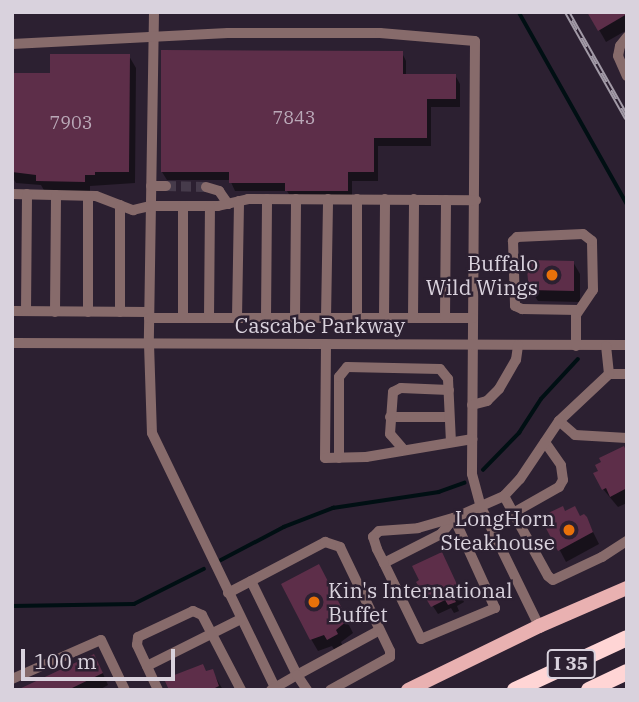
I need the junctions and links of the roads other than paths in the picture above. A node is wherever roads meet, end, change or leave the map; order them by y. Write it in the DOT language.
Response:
graph roads {
  1 [pos="154,12"];
  2 [pos="627,37"];
  3 [pos="153,39"];
  4 [pos="12,44"];
  5 [pos="627,76"];
  6 [pos="151,186"];
  7 [pos="166,186"];
  8 [pos="206,187"];
  9 [pos="12,194"];
  10 [pos="27,194"];
  11 [pos="56,195"];
  12 [pos="88,196"];
  13 [pos="267,199"];
  14 [pos="296,199"];
  15 [pos="328,199"];
  16 [pos="357,199"];
  17 [pos="386,199"];
  18 [pos="414,199"];
  19 [pos="446,200"];
  20 [pos="475,200"];
  21 [pos="233,202"];
  22 [pos="120,205"];
  23 [pos="151,206"];
  24 [pos="183,206"];
  25 [pos="210,206"];
  26 [pos="578,310"];
  27 [pos="12,311"];
  28 [pos="26,311"];
  29 [pos="55,312"];
  30 [pos="88,312"];
  31 [pos="120,312"];
  32 [pos="149,315"];
  33 [pos="183,318"];
  34 [pos="209,318"];
  35 [pos="237,318"];
  36 [pos="266,318"];
  37 [pos="295,318"];
  38 [pos="326,318"];
  39 [pos="357,318"];
  40 [pos="384,318"];
  41 [pos="413,318"];
  42 [pos="445,318"];
  43 [pos="473,318"];
  44 [pos="12,343"];
  45 [pos="149,344"];
  46 [pos="326,344"];
  47 [pos="472,345"];
  48 [pos="518,345"];
  49 [pos="627,345"];
  50 [pos="576,346"];
  51 [pos="606,346"];
  52 [pos="609,374"];
  53 [pos="627,374"];
  54 [pos="449,390"];
  55 [pos="472,405"];
  56 [pos="390,417"];
  57 [pos="449,417"];
  58 [pos="559,421"];
  59 [pos="627,438"];
  60 [pos="472,439"];
  61 [pos="451,442"];
  62 [pos="545,442"];
  63 [pos="404,450"];
  64 [pos="340,458"];
  65 [pos="503,496"];
  66 [pos="481,507"];
  67 [pos="513,513"];
  68 [pos="454,518"];
  69 [pos="627,541"];
  70 [pos="384,563"];
  71 [pos="251,581"];
  72 [pos="627,588"];
  73 [pos="228,593"];
  74 [pos="241,619"];
  75 [pos="538,626"];
  76 [pos="380,630"];
  77 [pos="212,635"];
  78 [pos="627,638"];
  79 [pos="147,666"];
  80 [pos="627,672"];
  81 [pos="297,675"];
  82 [pos="12,679"];
  83 [pos="274,689"];
  84 [pos="125,690"];
  85 [pos="158,690"];
  86 [pos="242,690"];
  87 [pos="307,690"];
  88 [pos="330,690"];
  89 [pos="408,690"];
  90 [pos="515,690"];
  91 [pos="589,690"];
  1 -- 3 [label="street"];
  2 -- 5 [label="street"];
  3 -- 4 [label="street"];
  3 -- 6 [label="street"];
  3 -- 20 [label="street"];
  6 -- 7 [label="street"];
  6 -- 23 [label="street"];
  8 -- 21 [label="street"];
  9 -- 10 [label="street"];
  10 -- 11 [label="street"];
  10 -- 28 [label="street"];
  11 -- 12 [label="street"];
  11 -- 29 [label="street"];
  12 -- 22 [label="street"];
  12 -- 30 [label="street"];
  13 -- 14 [label="street"];
  13 -- 21 [label="street"];
  13 -- 36 [label="street"];
  14 -- 15 [label="street"];
  14 -- 37 [label="street"];
  15 -- 16 [label="street"];
  15 -- 38 [label="street"];
  16 -- 17 [label="street"];
  16 -- 39 [label="street"];
  17 -- 18 [label="street"];
  17 -- 40 [label="street"];
  18 -- 19 [label="street"];
  18 -- 41 [label="street"];
  19 -- 20 [label="street"];
  19 -- 42 [label="street"];
  20 -- 43 [label="street"];
  21 -- 25 [label="street"];
  21 -- 35 [label="street"];
  22 -- 23 [label="street"];
  22 -- 31 [label="street"];
  23 -- 24 [label="street"];
  23 -- 32 [label="street"];
  24 -- 25 [label="street"];
  24 -- 33 [label="street"];
  25 -- 34 [label="street"];
  26 -- 26 [label="street"];
  26 -- 50 [label="street"];
  27 -- 28 [label="street"];
  28 -- 29 [label="street"];
  29 -- 30 [label="street"];
  30 -- 31 [label="street"];
  31 -- 32 [label="street"];
  32 -- 33 [label="street"];
  32 -- 45 [label="street"];
  33 -- 34 [label="street"];
  34 -- 35 [label="street"];
  35 -- 36 [label="street"];
  36 -- 37 [label="street"];
  37 -- 38 [label="street"];
  38 -- 39 [label="street"];
  39 -- 40 [label="street"];
  40 -- 41 [label="street"];
  41 -- 42 [label="street"];
  42 -- 43 [label="street"];
  43 -- 47 [label="street"];
  44 -- 45 [label="street, Cascabe Parkway"];
  45 -- 46 [label="street, Cascabe Parkway"];
  45 -- 73 [label="street"];
  46 -- 47 [label="street, Cascabe Parkway"];
  46 -- 64 [label="street"];
  47 -- 48 [label="street, Cascabe Parkway"];
  47 -- 55 [label="street"];
  48 -- 50 [label="street, Cascabe Parkway"];
  48 -- 55 [label="street"];
  49 -- 51 [label="street, Cascabe Parkway"];
  50 -- 51 [label="street, Cascabe Parkway"];
  51 -- 52 [label="street"];
  52 -- 53 [label="street"];
  52 -- 58 [label="street"];
  54 -- 56 [label="street"];
  54 -- 57 [label="street"];
  54 -- 64 [label="street"];
  55 -- 60 [label="street"];
  56 -- 57 [label="street"];
  56 -- 63 [label="street"];
  57 -- 61 [label="street"];
  58 -- 59 [label="street"];
  58 -- 62 [label="street"];
  60 -- 61 [label="street"];
  60 -- 66 [label="street"];
  61 -- 63 [label="street"];
  62 -- 65 [label="street"];
  62 -- 67 [label="street"];
  63 -- 64 [label="street"];
  65 -- 66 [label="street"];
  65 -- 67 [label="street"];
  66 -- 68 [label="street"];
  66 -- 75 [label="street"];
  67 -- 69 [label="street"];
  68 -- 70 [label="street"];
  68 -- 70 [label="street"];
  68 -- 70 [label="street"];
  71 -- 73 [label="street"];
  71 -- 76 [label="street"];
  71 -- 81 [label="street"];
  72 -- 75 [label="main road"];
  73 -- 74 [label="street"];
  74 -- 77 [label="street"];
  74 -- 83 [label="street"];
  75 -- 89 [label="main road"];
  76 -- 81 [label="street"];
  76 -- 88 [label="street"];
  77 -- 79 [label="street"];
  77 -- 79 [label="street"];
  77 -- 86 [label="street"];
  78 -- 90 [label="highway, I 35"];
  79 -- 85 [label="street"];
  80 -- 91 [label="highway, I 35"];
  81 -- 83 [label="street"];
  81 -- 87 [label="street"];
  82 -- 84 [label="street"];
}
